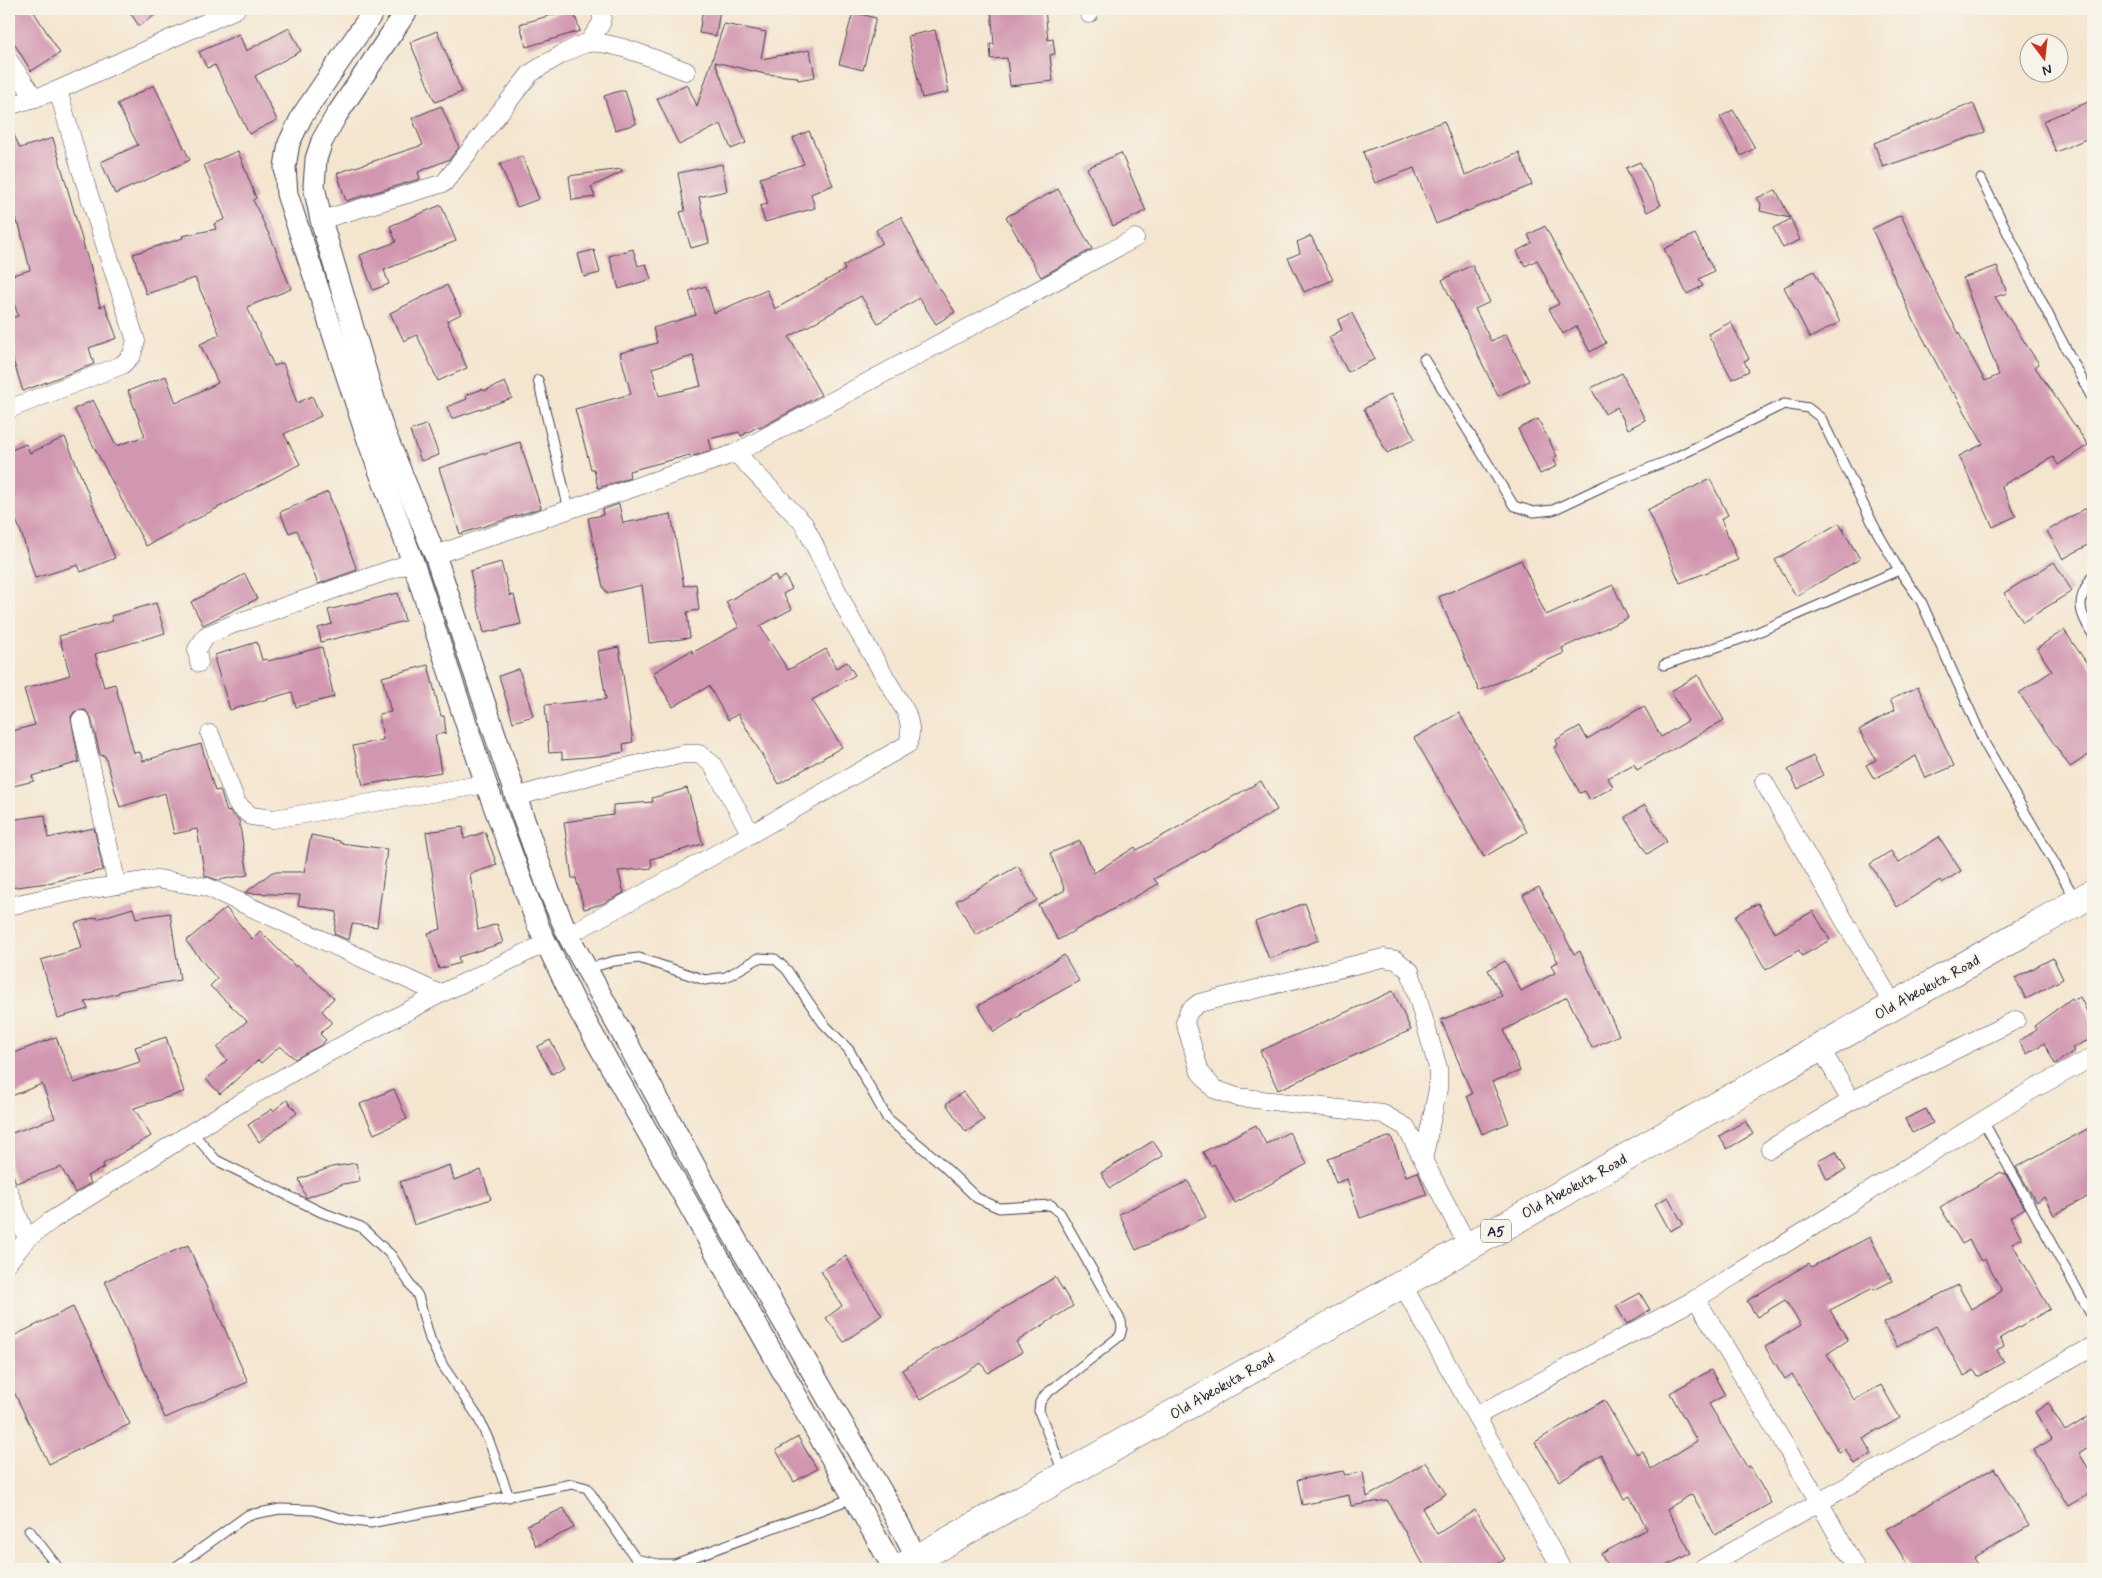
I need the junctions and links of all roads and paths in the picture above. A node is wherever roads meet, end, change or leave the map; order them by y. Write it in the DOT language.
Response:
graph roads {
  1 [pos="236,9"];
  2 [pos="375,9"];
  3 [pos="408,9"];
  4 [pos="603,9"];
  5 [pos="588,43"];
  6 [pos="9,61"];
  7 [pos="686,70"];
  8 [pos="58,90"];
  9 [pos="35,98"];
  10 [pos="9,106"];
  11 [pos="1981,179"];
  12 [pos="321,220"];
  13 [pos="1135,238"];
  14 [pos="1424,359"];
  15 [pos="538,380"];
  16 [pos="2093,400"];
  17 [pos="9,409"];
  18 [pos="736,453"];
  19 [pos="569,510"];
  20 [pos="435,555"];
  21 [pos="413,562"];
  22 [pos="1899,570"];
  23 [pos="2093,575"];
  24 [pos="2093,635"];
  25 [pos="199,663"];
  26 [pos="1664,665"];
  27 [pos="81,720"];
  28 [pos="210,734"];
  29 [pos="1764,782"];
  30 [pos="486,784"];
  31 [pos="516,797"];
  32 [pos="751,834"];
  33 [pos="117,885"];
  34 [pos="2085,897"];
  35 [pos="9,906"];
  36 [pos="568,934"];
  37 [pos="546,943"];
  38 [pos="586,970"];
  39 [pos="440,994"];
  40 [pos="1894,1006"];
  41 [pos="2016,1020"];
  42 [pos="1820,1048"];
  43 [pos="2093,1057"];
  44 [pos="1851,1101"];
  45 [pos="1983,1121"];
  46 [pos="192,1132"];
  47 [pos="1770,1149"];
  48 [pos="1423,1160"];
  49 [pos="9,1192"];
  50 [pos="27,1239"];
  51 [pos="1468,1246"];
  52 [pos="9,1261"];
  53 [pos="1402,1284"];
  54 [pos="1696,1298"];
  55 [pos="2093,1318"];
  56 [pos="2093,1346"];
  57 [pos="1476,1416"];
  58 [pos="1065,1475"];
  59 [pos="508,1497"];
  60 [pos="854,1497"];
  61 [pos="1820,1502"];
  62 [pos="29,1530"];
  63 [pos="658,1564"];
  64 [pos="903,1566"];
  65 [pos="59,1569"];
  66 [pos="172,1569"];
  67 [pos="646,1569"];
  68 [pos="1562,1569"];
  69 [pos="1702,1569"];
  70 [pos="1856,1569"];
  1 -- 8 [label="street"];
  2 -- 21 [label="street"];
  3 -- 12 [label="street"];
  4 -- 5 [label="street"];
  5 -- 7 [label="street"];
  5 -- 12 [label="street"];
  6 -- 9 [label="street"];
  8 -- 9 [label="street"];
  8 -- 17 [label="street"];
  9 -- 10 [label="street"];
  11 -- 16 [label="lane"];
  12 -- 20 [label="street"];
  13 -- 18 [label="street"];
  14 -- 22 [label="lane"];
  15 -- 19 [label="lane"];
  18 -- 19 [label="street"];
  18 -- 32 [label="street"];
  19 -- 20 [label="street"];
  20 -- 31 [label="street"];
  21 -- 25 [label="street"];
  21 -- 30 [label="street"];
  22 -- 26 [label="lane"];
  22 -- 34 [label="lane"];
  23 -- 24 [label="lane"];
  27 -- 33 [label="street"];
  28 -- 30 [label="street"];
  29 -- 40 [label="street"];
  30 -- 37 [label="street"];
  31 -- 32 [label="street"];
  31 -- 36 [label="street"];
  32 -- 36 [label="street"];
  33 -- 35 [label="street"];
  33 -- 39 [label="street"];
  34 -- 40 [label="highway, Old Abeokuta Road / A5"];
  36 -- 38 [label="street"];
  37 -- 39 [label="street"];
  37 -- 60 [label="street"];
  38 -- 58 [label="lane"];
  38 -- 64 [label="street"];
  39 -- 46 [label="street"];
  40 -- 42 [label="highway, Old Abeokuta Road / A5"];
  41 -- 44 [label="street"];
  42 -- 44 [label="street"];
  42 -- 51 [label="highway, Old Abeokuta Road / A5"];
  43 -- 45 [label="street"];
  44 -- 47 [label="street"];
  45 -- 54 [label="street"];
  45 -- 55 [label="lane"];
  46 -- 50 [label="street"];
  46 -- 59 [label="lane"];
  48 -- 48 [label="street"];
  48 -- 51 [label="street"];
  49 -- 50 [label="street"];
  50 -- 52 [label="street"];
  51 -- 53 [label="highway, Old Abeokuta Road / A5"];
  53 -- 57 [label="street"];
  53 -- 58 [label="highway, Old Abeokuta Road / A5"];
  54 -- 57 [label="street"];
  54 -- 61 [label="street"];
  56 -- 61 [label="street"];
  57 -- 68 [label="street"];
  58 -- 64 [label="highway, Old Abeokuta Road / A5"];
  59 -- 63 [label="lane"];
  59 -- 66 [label="lane"];
  60 -- 63 [label="lane"];
  60 -- 64 [label="street"];
  61 -- 69 [label="street"];
  61 -- 70 [label="street"];
  62 -- 65 [label="lane"];
  63 -- 67 [label="lane"];
}
